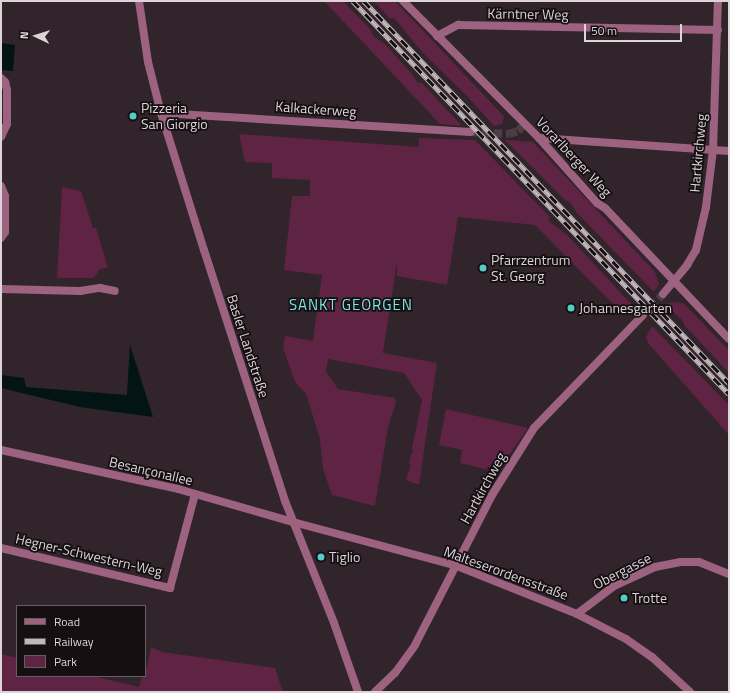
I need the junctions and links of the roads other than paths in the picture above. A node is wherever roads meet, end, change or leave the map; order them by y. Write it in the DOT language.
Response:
graph roads {
  1 [pos="139,1"];
  2 [pos="403,1"];
  3 [pos="718,1"];
  4 [pos="718,30"];
  5 [pos="437,36"];
  6 [pos="1,78"];
  7 [pos="161,113"];
  8 [pos="470,132"];
  9 [pos="1,137"];
  10 [pos="539,138"];
  11 [pos="713,150"];
  12 [pos="729,151"];
  13 [pos="1,186"];
  14 [pos="1,238"];
  15 [pos="675,281"];
  16 [pos="1,289"];
  17 [pos="116,291"];
  18 [pos="663,294"];
  19 [pos="642,316"];
  20 [pos="727,334"];
  21 [pos="1,450"];
  22 [pos="195,494"];
  23 [pos="293,522"];
  24 [pos="1,548"];
  25 [pos="457,566"];
  26 [pos="729,574"];
  27 [pos="577,614"];
  28 [pos="358,692"];
  29 [pos="375,692"];
  30 [pos="690,692"];
  1 -- 7 [label="street, Basler Landstraße"];
  2 -- 5 [label="street, Vorarlberger Weg"];
  3 -- 4 [label="street, Hartkirchweg"];
  4 -- 5 [label="street, Kärntner Weg"];
  4 -- 11 [label="street, Hartkirchweg"];
  5 -- 10 [label="street, Vorarlberger Weg"];
  6 -- 9 [label="street"];
  7 -- 8 [label="street, Kalkackerweg"];
  7 -- 23 [label="street, Basler Landstraße"];
  10 -- 11 [label="street"];
  10 -- 15 [label="street, Vorarlberger Weg"];
  11 -- 12 [label="street"];
  11 -- 15 [label="street, Hartkirchweg"];
  13 -- 14 [label="street"];
  15 -- 18 [label="street, Hartkirchweg"];
  15 -- 20 [label="street, Vorarlberger Weg"];
  16 -- 17 [label="street"];
  19 -- 25 [label="street, Hartkirchweg"];
  21 -- 22 [label="street, Besançonallee"];
  22 -- 23 [label="street, Besançonallee"];
  22 -- 24 [label="street, Hegner-Schwestern-Weg"];
  23 -- 25 [label="street, Malteserordensstraße"];
  23 -- 28 [label="street, Basler Landstraße"];
  25 -- 27 [label="street, Malteserordensstraße"];
  25 -- 29 [label="street, Hartkirchweg"];
  26 -- 27 [label="street, Obergasse"];
  27 -- 30 [label="street, Malteserordensstraße"];
}
